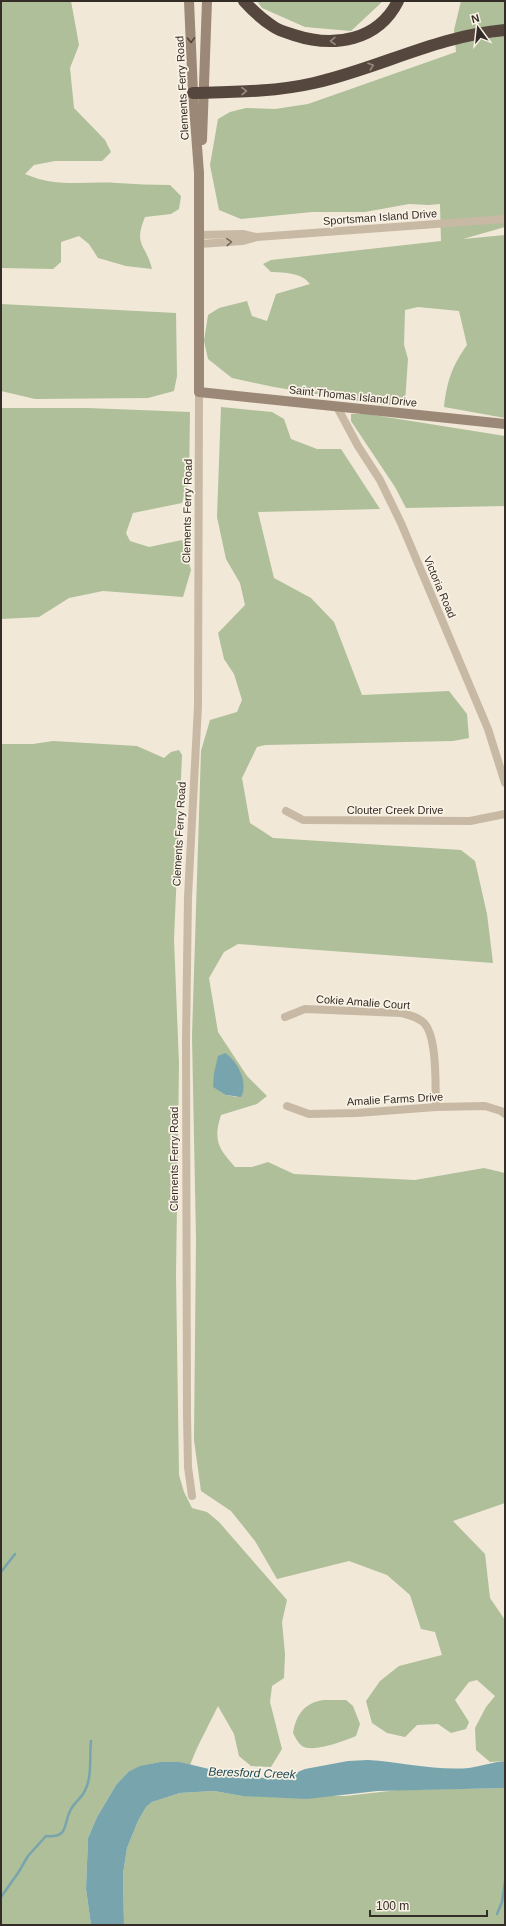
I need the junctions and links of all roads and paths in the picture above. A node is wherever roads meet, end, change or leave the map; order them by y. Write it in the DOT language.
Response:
graph roads {
  1 [pos="190,1"];
  2 [pos="207,1"];
  3 [pos="244,1"];
  4 [pos="398,1"];
  5 [pos="505,30"];
  6 [pos="199,92"];
  7 [pos="505,219"];
  8 [pos="200,239"];
  9 [pos="199,392"];
  10 [pos="337,407"];
  11 [pos="505,424"];
  12 [pos="505,783"];
  13 [pos="286,811"];
  14 [pos="505,814"];
  15 [pos="285,1017"];
  16 [pos="287,1106"];
  17 [pos="436,1107"];
  18 [pos="505,1114"];
  19 [pos="192,1496"];
  1 -- 6 [label="main road, Clements Ferry Road, one-way"];
  2 -- 6 [label="main road, Clements Ferry Road"];
  4 -- 3 [label="highway, one-way"];
  6 -- 5 [label="highway, one-way"];
  6 -- 8 [label="main road, Clements Ferry Road"];
  7 -- 8 [label="street, Sportsman Island Drive"];
  8 -- 9 [label="main road, Clements Ferry Road"];
  9 -- 10 [label="main road, Saint Thomas Island Drive"];
  9 -- 19 [label="street, Clements Ferry Road"];
  10 -- 11 [label="main road, Saint Thomas Island Drive"];
  10 -- 12 [label="street, Victoria Road"];
  13 -- 14 [label="street, Clouter Creek Drive"];
  15 -- 17 [label="street, Cokie Amalie Court"];
  16 -- 17 [label="street, Amalie Farms Drive"];
  17 -- 18 [label="street, Amalie Farms Drive"];
}
